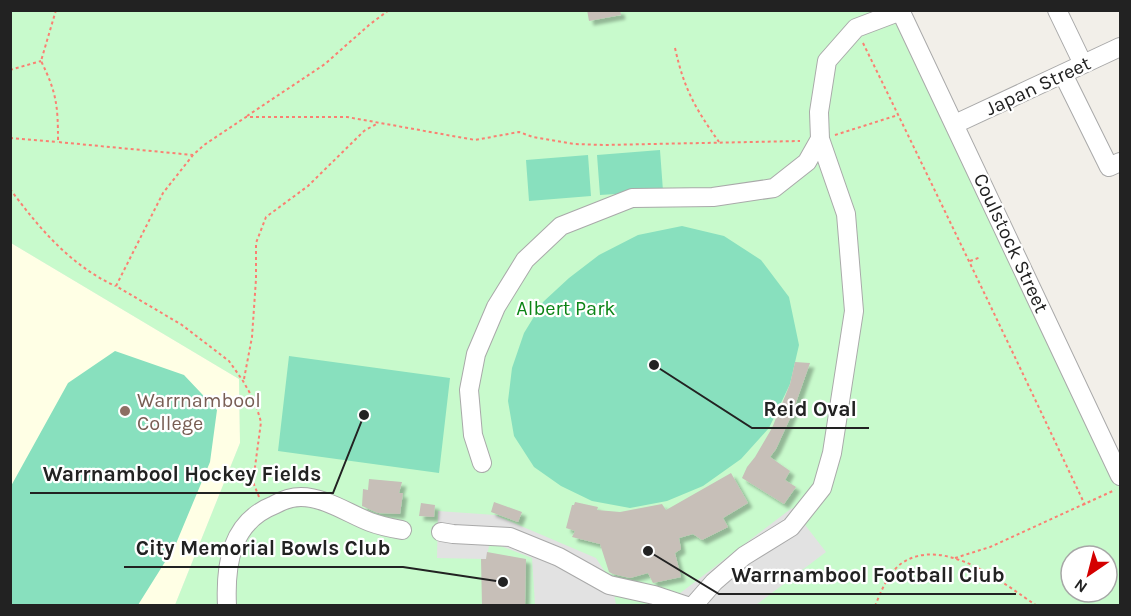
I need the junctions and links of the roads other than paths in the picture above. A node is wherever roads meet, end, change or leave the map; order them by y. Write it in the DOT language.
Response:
graph roads {
  1 [pos="1057,10"];
  2 [pos="900,11"];
  3 [pos="1120,47"];
  4 [pos="1083,64"];
  5 [pos="1063,74"];
  6 [pos="955,124"];
  7 [pos="820,139"];
  8 [pos="1120,162"];
  9 [pos="482,463"];
  10 [pos="1120,476"];
  11 [pos="402,530"];
  12 [pos="441,532"];
  13 [pos="226,606"];
  14 [pos="687,606"];
  15 [pos="693,606"];
  1 -- 4 [label="street"];
  2 -- 6 [label="street, Coulstock Street"];
  2 -- 7 [label="street"];
  3 -- 4 [label="street, Japan Street"];
  4 -- 5 [label="street, Japan Street"];
  5 -- 6 [label="street, Japan Street"];
  5 -- 8 [label="street"];
  6 -- 10 [label="street, Coulstock Street"];
  7 -- 9 [label="street"];
  7 -- 15 [label="street"];
  11 -- 13 [label="street"];
  12 -- 14 [label="street"];
}
